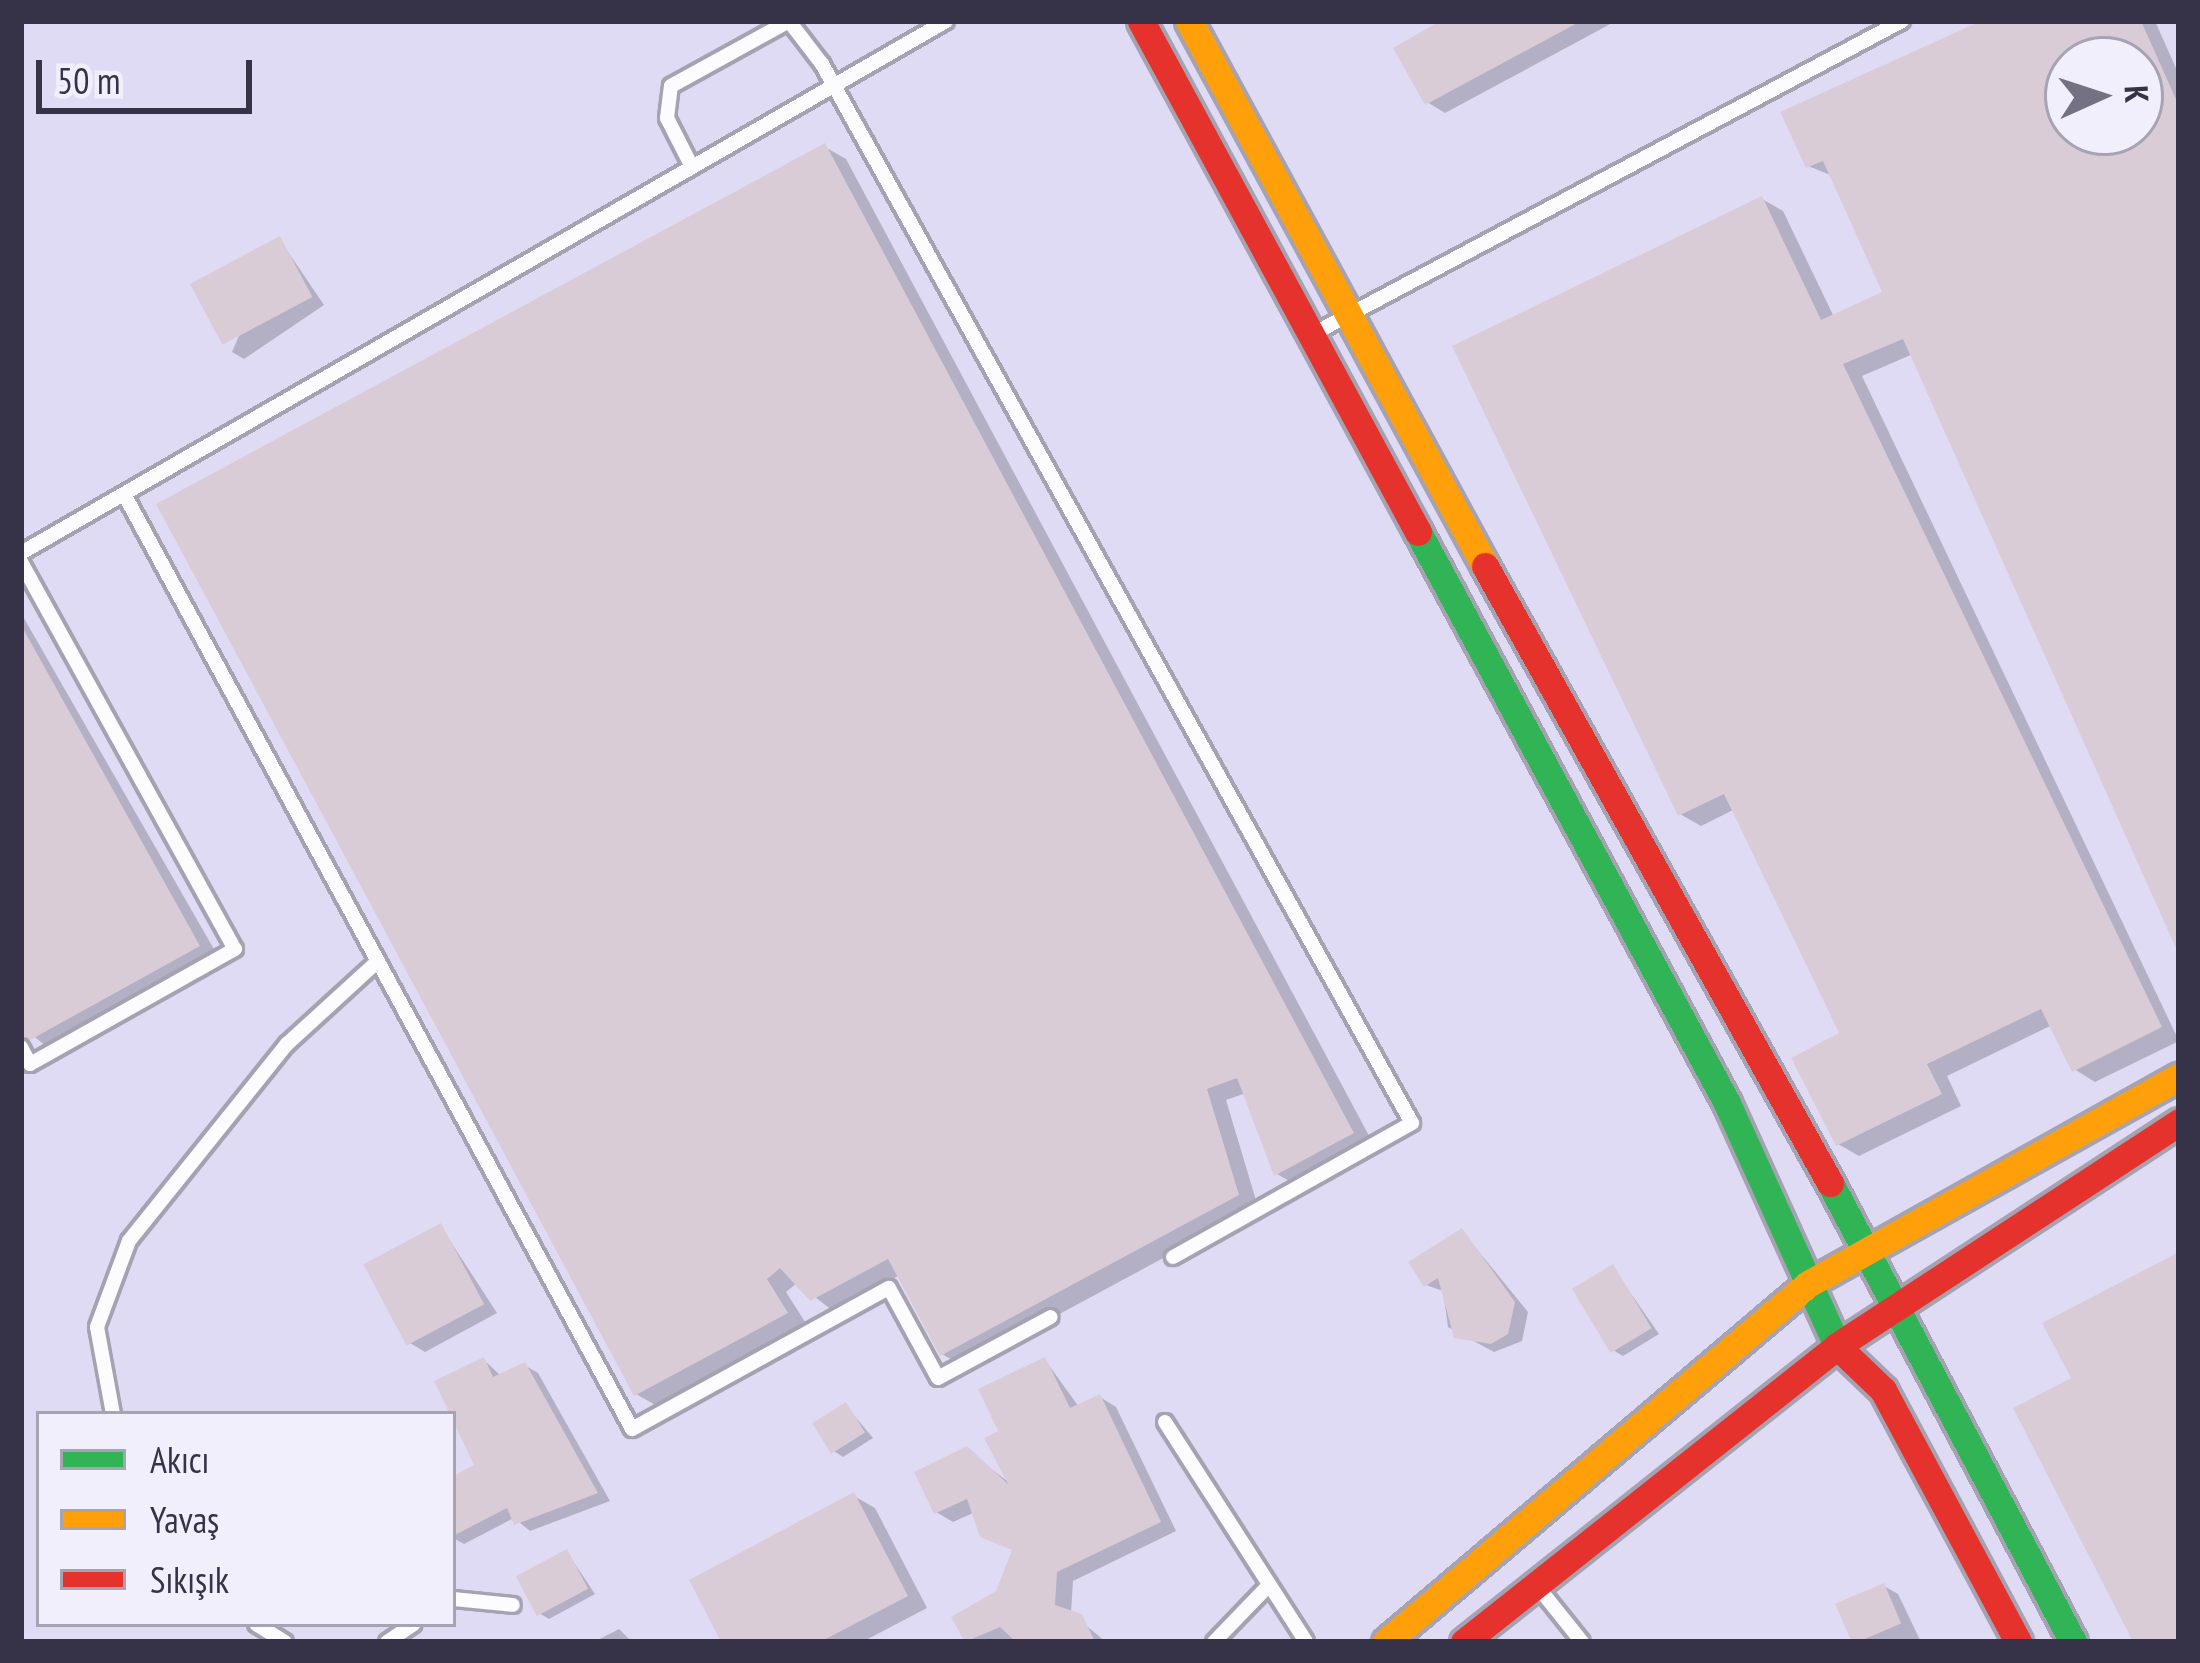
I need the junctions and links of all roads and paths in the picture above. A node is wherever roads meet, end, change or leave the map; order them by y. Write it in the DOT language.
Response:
graph roads {
  1 [pos="789,21"];
  2 [pos="946,21"];
  3 [pos="1141,21"];
  4 [pos="1189,21"];
  5 [pos="1902,21"];
  6 [pos="834,86"];
  7 [pos="692,167"];
  8 [pos="1346,315"];
  9 [pos="1312,334"];
  10 [pos="124,494"];
  11 [pos="21,553"];
  12 [pos="21,562"];
  13 [pos="377,962"];
  14 [pos="21,1047"];
  15 [pos="2179,1077"];
  16 [pos="2179,1122"];
  17 [pos="1870,1245"];
  18 [pos="1173,1257"];
  19 [pos="1808,1284"];
  20 [pos="1898,1304"];
  21 [pos="1051,1317"];
  22 [pos="1837,1346"];
  23 [pos="112,1411"];
  24 [pos="1166,1422"];
  25 [pos="1535,1583"];
  26 [pos="1269,1585"];
  27 [pos="456,1599"];
  28 [pos="513,1605"];
  29 [pos="1214,1642"];
  30 [pos="1306,1642"];
  31 [pos="1386,1642"];
  32 [pos="1464,1642"];
  33 [pos="1582,1642"];
  34 [pos="2018,1642"];
  35 [pos="2073,1642"];
  1 -- 6 [label="lane"];
  1 -- 7 [label="lane"];
  2 -- 6 [label="lane"];
  3 -- 9 [label="street"];
  4 -- 8 [label="street"];
  5 -- 8 [label="lane"];
  6 -- 7 [label="lane"];
  6 -- 18 [label="lane"];
  7 -- 10 [label="lane"];
  8 -- 9 [label="lane"];
  8 -- 17 [label="street"];
  9 -- 19 [label="street"];
  10 -- 11 [label="lane"];
  10 -- 13 [label="lane"];
  12 -- 14 [label="lane"];
  13 -- 21 [label="lane"];
  13 -- 23 [label="lane"];
  15 -- 17 [label="street"];
  16 -- 20 [label="street"];
  17 -- 19 [label="street"];
  17 -- 20 [label="street"];
  19 -- 22 [label="street"];
  19 -- 31 [label="street"];
  20 -- 22 [label="street"];
  20 -- 35 [label="street"];
  22 -- 25 [label="street"];
  22 -- 34 [label="street"];
  24 -- 26 [label="lane"];
  25 -- 32 [label="street"];
  25 -- 33 [label="lane"];
  26 -- 29 [label="lane"];
  26 -- 30 [label="lane"];
  27 -- 28 [label="lane"];
}
